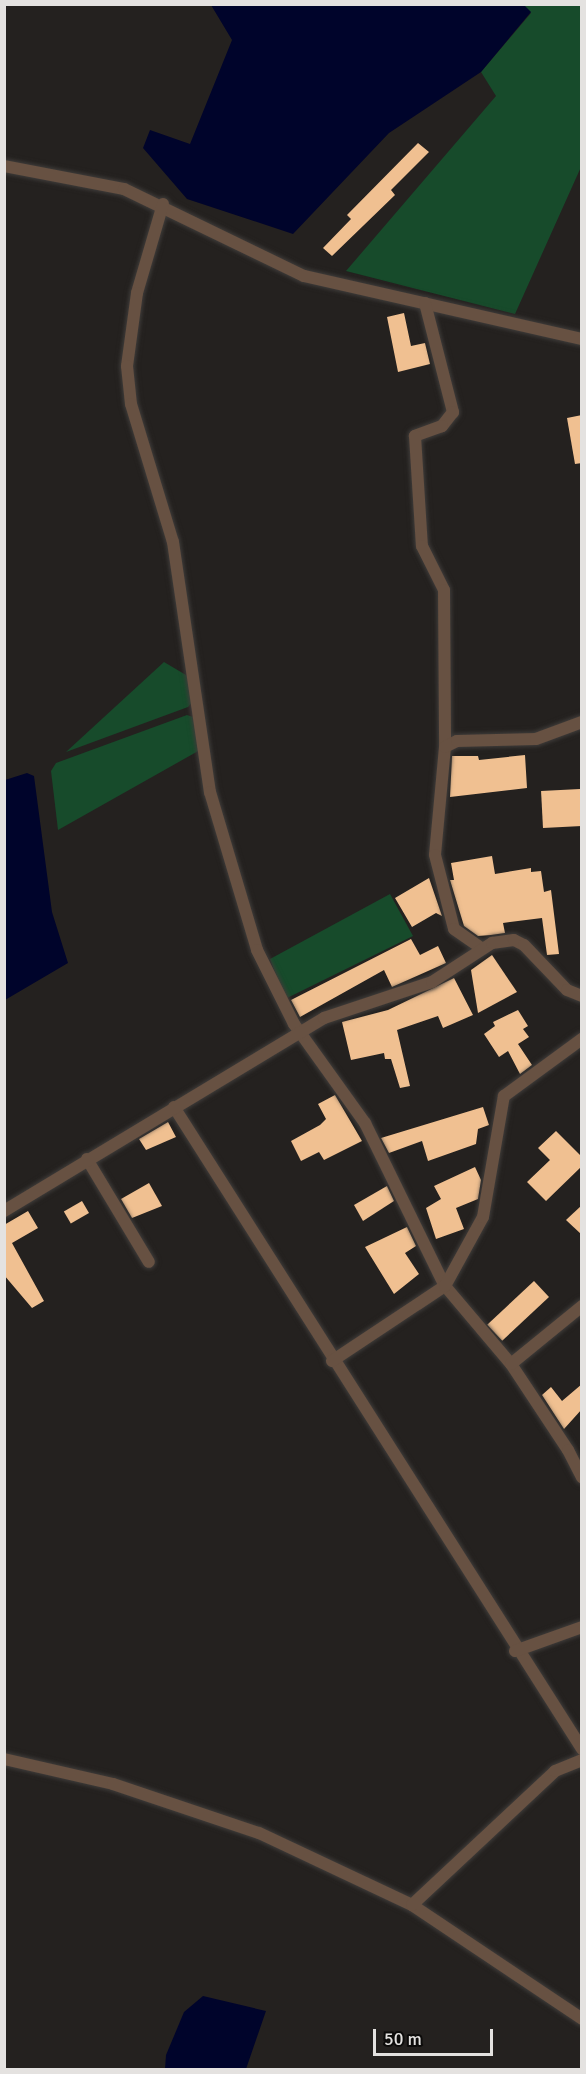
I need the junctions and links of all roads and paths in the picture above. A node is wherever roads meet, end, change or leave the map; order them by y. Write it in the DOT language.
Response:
graph roads {
  1 [pos="4,166"];
  2 [pos="163,204"];
  3 [pos="425,303"];
  4 [pos="582,339"];
  5 [pos="582,722"];
  6 [pos="445,747"];
  7 [pos="482,948"];
  8 [pos="582,996"];
  9 [pos="302,1033"];
  10 [pos="582,1039"];
  11 [pos="174,1107"];
  12 [pos="87,1159"];
  13 [pos="4,1211"];
  14 [pos="149,1262"];
  15 [pos="445,1286"];
  16 [pos="582,1306"];
  17 [pos="332,1361"];
  18 [pos="511,1364"];
  19 [pos="582,1479"];
  20 [pos="582,1626"];
  21 [pos="515,1651"];
  22 [pos="582,1749"];
  23 [pos="4,1759"];
  24 [pos="582,1760"];
  25 [pos="412,1905"];
  26 [pos="582,2019"];
  1 -- 2 [label="street"];
  2 -- 3 [label="street"];
  2 -- 9 [label="street"];
  3 -- 4 [label="street"];
  3 -- 6 [label="street"];
  5 -- 6 [label="street"];
  6 -- 7 [label="street"];
  7 -- 8 [label="street"];
  7 -- 9 [label="street"];
  9 -- 11 [label="street"];
  9 -- 15 [label="street"];
  10 -- 15 [label="street"];
  11 -- 12 [label="street"];
  11 -- 17 [label="street"];
  12 -- 13 [label="street"];
  12 -- 14 [label="street"];
  15 -- 17 [label="street"];
  15 -- 18 [label="street"];
  16 -- 18 [label="street"];
  17 -- 21 [label="street"];
  18 -- 19 [label="street"];
  20 -- 21 [label="street"];
  21 -- 22 [label="street"];
  23 -- 25 [label="street"];
  24 -- 25 [label="street"];
  25 -- 26 [label="street"];
}
